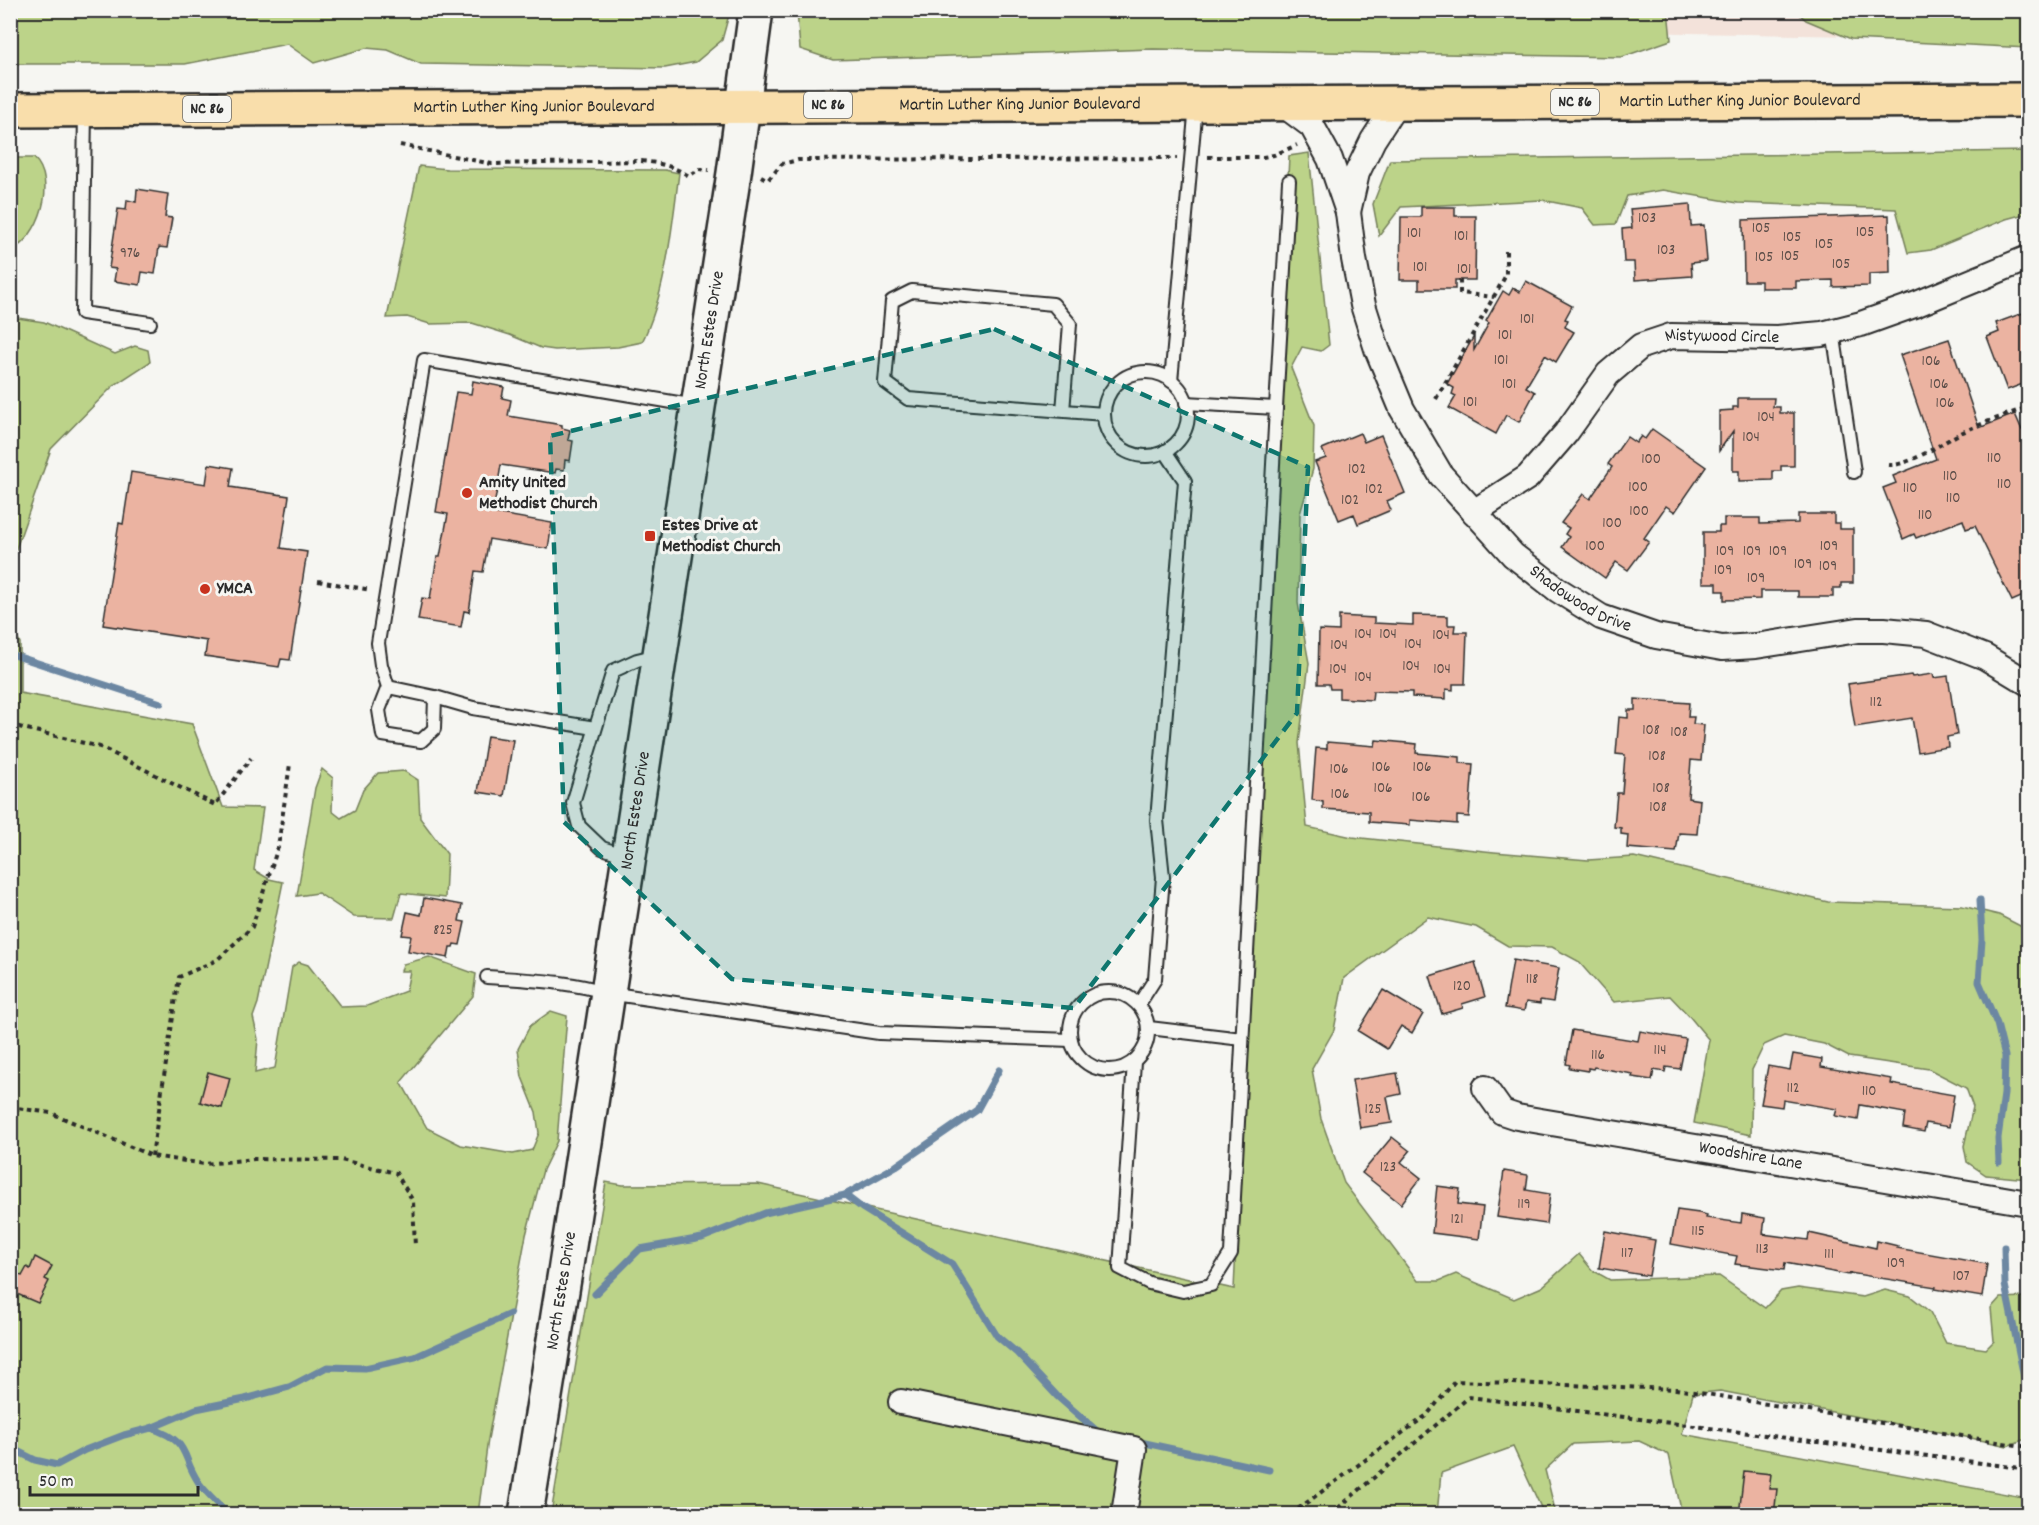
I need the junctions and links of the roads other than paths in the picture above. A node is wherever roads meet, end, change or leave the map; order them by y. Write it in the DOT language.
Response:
graph roads {
  1 [pos="756,10"];
  2 [pos="2028,100"];
  3 [pos="1196,103"];
  4 [pos="1281,103"];
  5 [pos="1397,103"];
  6 [pos="744,105"];
  7 [pos="10,110"];
  8 [pos="85,110"];
  9 [pos="1289,181"];
  10 [pos="1347,212"];
  11 [pos="2028,258"];
  12 [pos="150,323"];
  13 [pos="1833,331"];
  14 [pos="1172,381"];
  15 [pos="1186,403"];
  16 [pos="697,406"];
  17 [pos="1276,408"];
  18 [pos="1063,411"];
  19 [pos="1104,414"];
  20 [pos="1165,451"];
  21 [pos="1854,472"];
  22 [pos="1474,512"];
  23 [pos="659,654"];
  24 [pos="2028,682"];
  25 [pos="388,687"];
  26 [pos="435,697"];
  27 [pos="595,728"];
  28 [pos="628,857"];
  29 [pos="487,977"];
  30 [pos="608,993"];
  31 [pos="1139,1004"];
  32 [pos="1149,1028"];
  33 [pos="1242,1039"];
  34 [pos="1071,1041"];
  35 [pos="1134,1062"];
  36 [pos="1485,1088"];
  37 [pos="2028,1203"];
  38 [pos="901,1402"];
  39 [pos="526,1515"];
  40 [pos="1124,1515"];
  1 -- 6 [label="main road, North Estes Drive"];
  2 -- 5 [label="main road, Martin Luther King Junior Boulevard / NC 86"];
  3 -- 4 [label="main road, Martin Luther King Junior Boulevard / NC 86"];
  3 -- 6 [label="main road, Martin Luther King Junior Boulevard / NC 86"];
  3 -- 14 [label="lane"];
  4 -- 5 [label="main road, Martin Luther King Junior Boulevard / NC 86"];
  4 -- 10 [label="street, Shadowood Drive"];
  5 -- 10 [label="street, Shadowood Drive"];
  6 -- 8 [label="main road, Martin Luther King Junior Boulevard / NC 86"];
  6 -- 16 [label="main road, North Estes Drive"];
  7 -- 8 [label="main road, Martin Luther King Junior Boulevard / NC 86"];
  8 -- 12 [label="lane"];
  9 -- 17 [label="lane"];
  10 -- 22 [label="street, Shadowood Drive"];
  11 -- 13 [label="street, Mistywood Circle"];
  13 -- 21 [label="lane"];
  13 -- 22 [label="street, Mistywood Circle"];
  14 -- 15 [label="lane"];
  14 -- 19 [label="lane"];
  15 -- 17 [label="lane"];
  15 -- 20 [label="lane"];
  16 -- 23 [label="main road, North Estes Drive"];
  16 -- 25 [label="lane"];
  17 -- 33 [label="lane"];
  18 -- 18 [label="lane"];
  18 -- 19 [label="lane"];
  19 -- 20 [label="lane"];
  20 -- 31 [label="lane"];
  22 -- 24 [label="street, Shadowood Drive"];
  23 -- 27 [label="lane"];
  23 -- 28 [label="main road, North Estes Drive"];
  25 -- 26 [label="lane"];
  25 -- 26 [label="lane"];
  26 -- 27 [label="lane"];
  27 -- 28 [label="lane"];
  28 -- 30 [label="main road, North Estes Drive"];
  29 -- 30 [label="lane"];
  30 -- 34 [label="lane"];
  30 -- 39 [label="main road, North Estes Drive"];
  31 -- 32 [label="lane"];
  31 -- 34 [label="lane"];
  32 -- 33 [label="lane"];
  32 -- 35 [label="lane"];
  33 -- 35 [label="lane"];
  34 -- 35 [label="lane"];
  36 -- 37 [label="street, Woodshire Lane"];
  38 -- 40 [label="street"];
}
